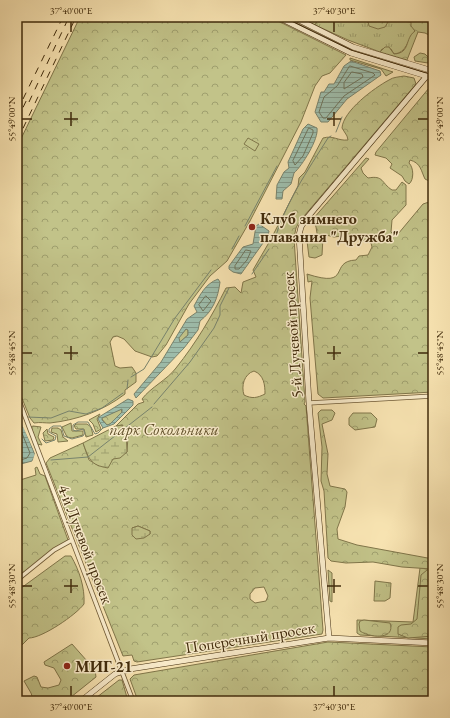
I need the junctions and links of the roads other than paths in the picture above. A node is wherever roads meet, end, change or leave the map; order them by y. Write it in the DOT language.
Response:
graph roads {
  1 [pos="278,17"];
  2 [pos="293,17"];
  3 [pos="432,71"];
  4 [pos="430,77"];
  5 [pos="17,395"];
  6 [pos="433,396"];
  7 [pos="309,403"];
  8 [pos="72,540"];
  9 [pos="17,580"];
  10 [pos="329,638"];
  11 [pos="433,643"];
  12 [pos="122,671"];
  13 [pos="81,701"];
  14 [pos="133,701"];
  1 -- 4 [label="street"];
  2 -- 3 [label="street"];
  3 -- 4 [label="street, 5-й Лучевой просек"];
  4 -- 7 [label="street, 5-й Лучевой просек"];
  5 -- 8 [label="street, 4-й Лучевой просек"];
  6 -- 7 [label="street"];
  7 -- 10 [label="street, 5-й Лучевой просек"];
  8 -- 9 [label="street"];
  8 -- 12 [label="street, 4-й Лучевой просек"];
  10 -- 11 [label="street, Поперечный просек"];
  10 -- 12 [label="street, Поперечный просек"];
  12 -- 13 [label="street, Поперечный просек"];
  12 -- 14 [label="street, 4-й Лучевой просек"];
}
